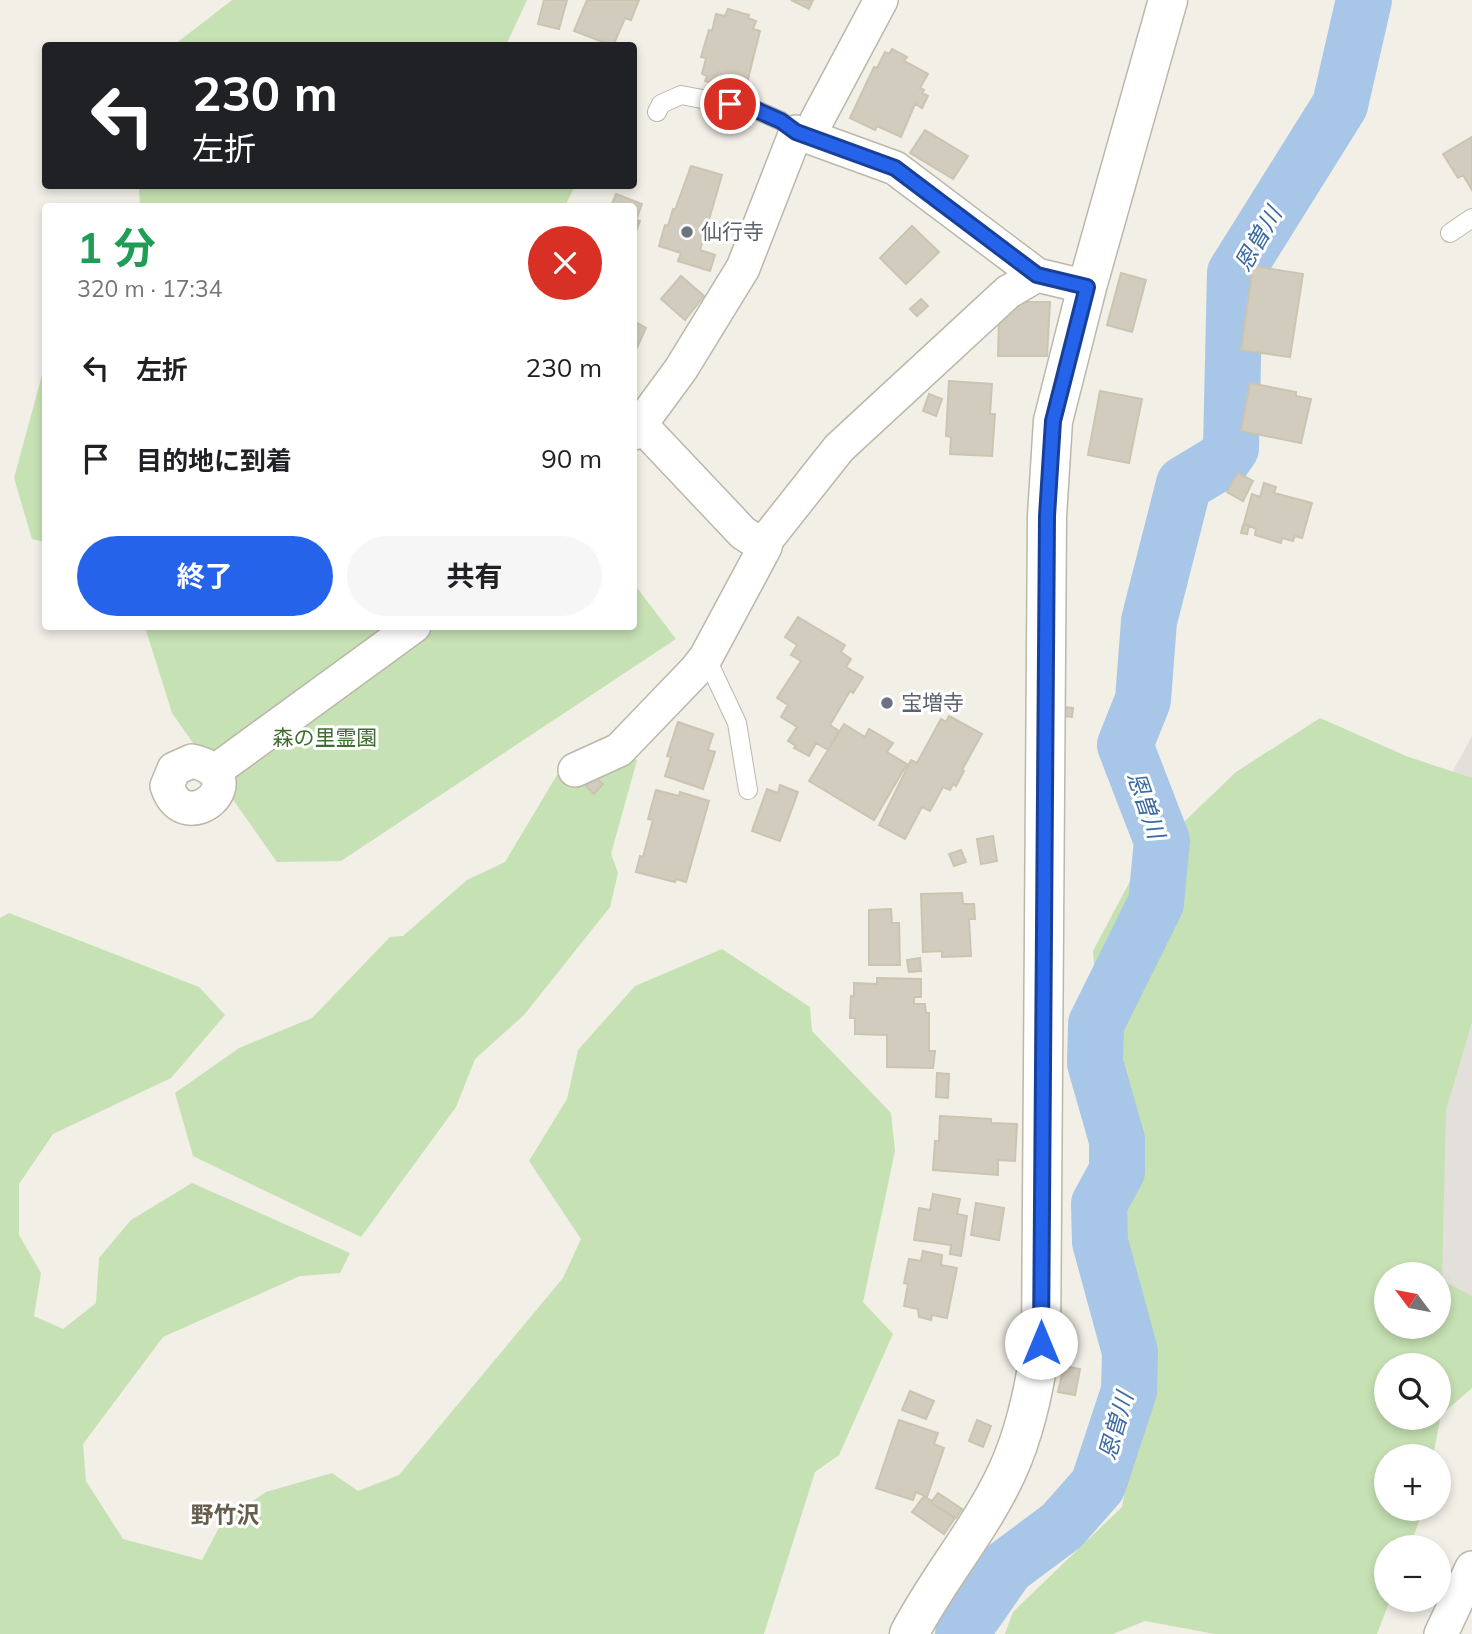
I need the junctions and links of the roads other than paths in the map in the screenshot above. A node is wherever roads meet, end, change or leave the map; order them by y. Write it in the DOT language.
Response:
graph roads {
  1 [pos="881,0"];
  2 [pos="1168,0"];
  3 [pos="657,112"];
  4 [pos="804,134"];
  5 [pos="1472,218"];
  6 [pos="1450,233"];
  7 [pos="1037,275"];
  8 [pos="1087,287"];
  9 [pos="637,428"];
  10 [pos="765,547"];
  11 [pos="409,630"];
  12 [pos="706,657"];
  13 [pos="575,770"];
  14 [pos="215,771"];
  15 [pos="748,790"];
  16 [pos="1472,1568"];
  17 [pos="909,1634"];
  18 [pos="1441,1634"];
  1 -- 4 [label="street"];
  2 -- 8 [label="street"];
  3 -- 4 [label="lane"];
  4 -- 7 [label="street"];
  4 -- 9 [label="street"];
  5 -- 6 [label="lane"];
  7 -- 8 [label="street"];
  7 -- 10 [label="street"];
  8 -- 17 [label="street"];
  9 -- 10 [label="street"];
  10 -- 12 [label="street"];
  11 -- 14 [label="street"];
  12 -- 13 [label="street"];
  12 -- 15 [label="lane"];
  16 -- 18 [label="street"];
}
